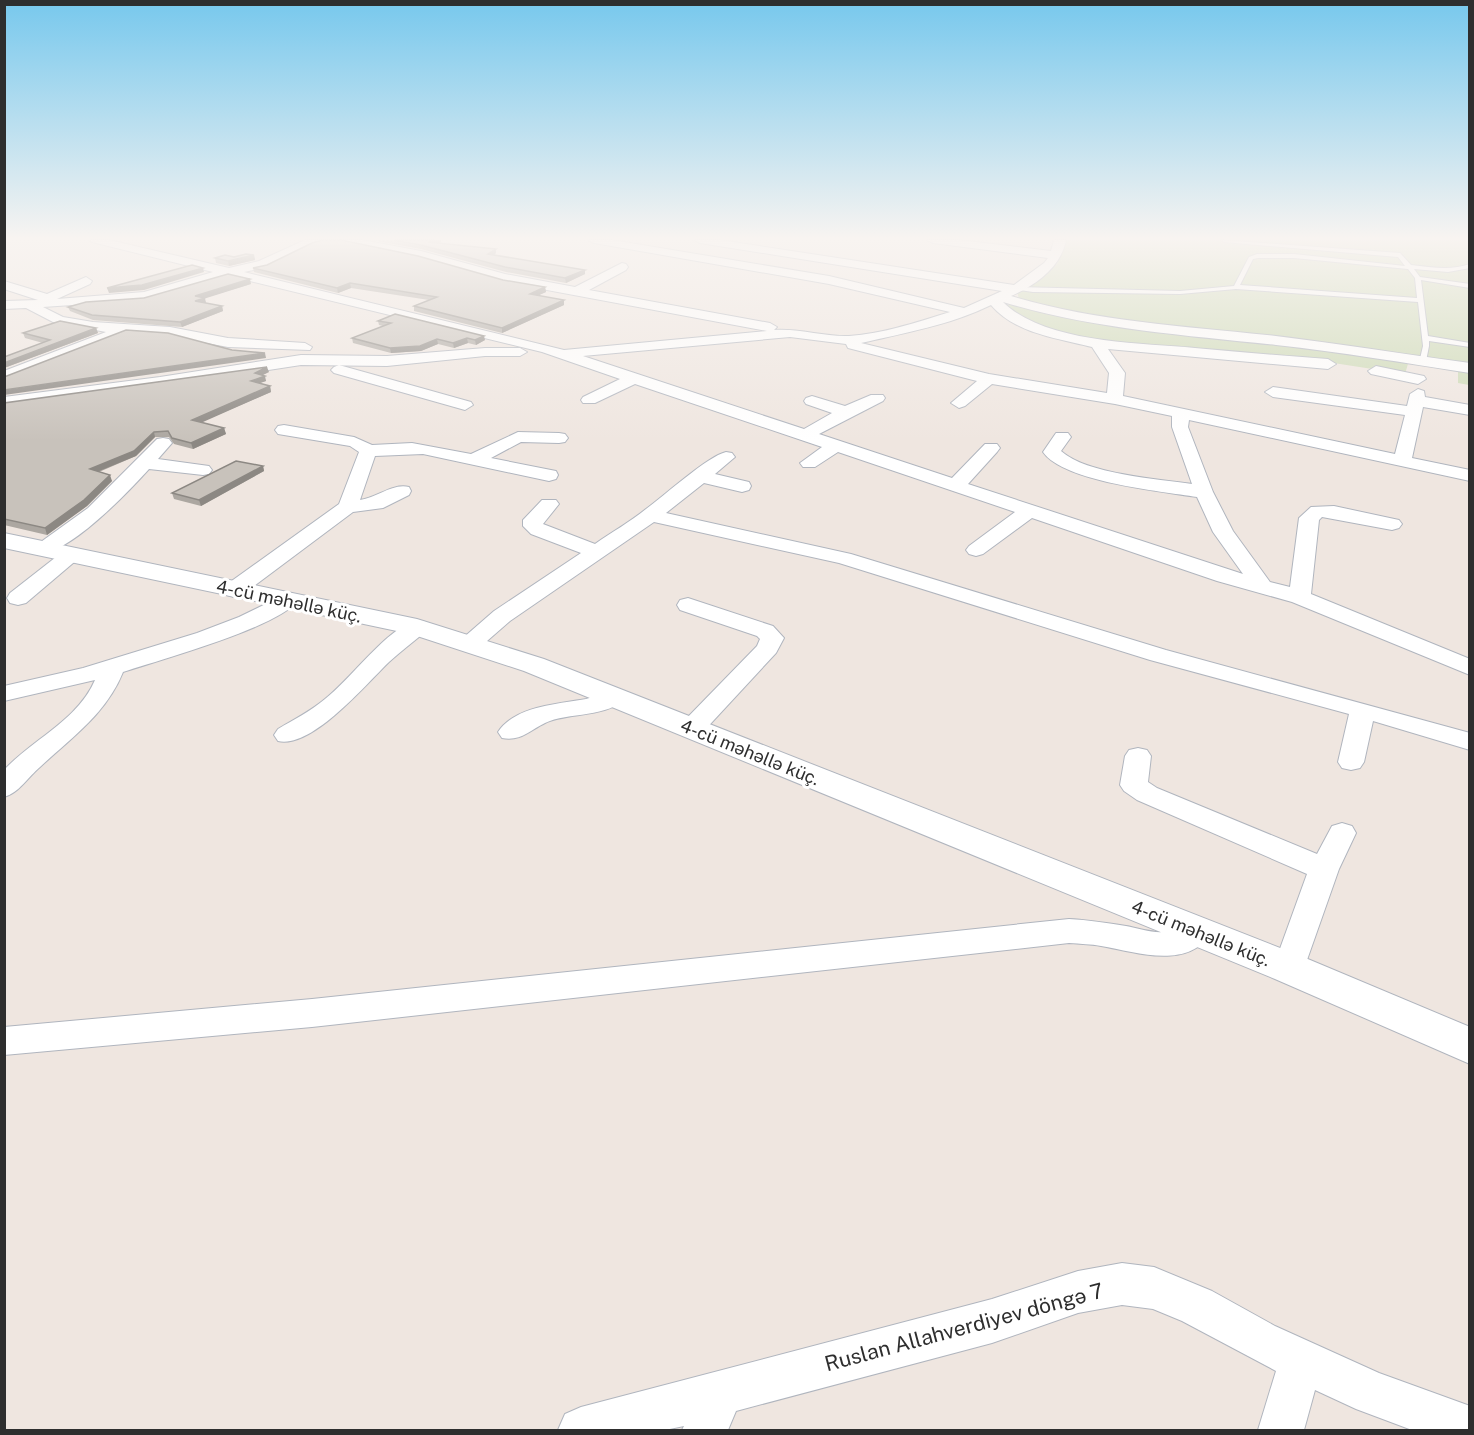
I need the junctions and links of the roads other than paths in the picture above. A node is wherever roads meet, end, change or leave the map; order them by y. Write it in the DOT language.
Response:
graph roads {
  1 [pos="33,307"];
  2 [pos="371,307"];
  3 [pos="665,307"];
  4 [pos="945,307"];
  5 [pos="978,307"];
  6 [pos="1002,307"];
  7 [pos="1028,307"];
  8 [pos="1421,307"];
  9 [pos="966,312"];
  10 [pos="122,330"];
  11 [pos="790,333"];
  12 [pos="1425,339"];
  13 [pos="839,340"];
  14 [pos="1097,344"];
  15 [pos="1470,345"];
  16 [pos="558,353"];
  17 [pos="329,359"];
  18 [pos="1422,361"];
  19 [pos="1346,366"];
  20 [pos="1470,368"];
  21 [pos="1364,369"];
  22 [pos="4,377"];
  23 [pos="634,378"];
  24 [pos="989,379"];
  25 [pos="1418,379"];
  26 [pos="1273,392"];
  27 [pos="877,398"];
  28 [pos="1115,399"];
  29 [pos="589,400"];
  30 [pos="812,401"];
  31 [pos="4,402"];
  32 [pos="959,403"];
  33 [pos="465,405"];
  34 [pos="1417,406"];
  35 [pos="1470,410"];
  36 [pos="846,412"];
  37 [pos="1181,414"];
  38 [pos="284,430"];
  39 [pos="806,435"];
  40 [pos="1062,437"];
  41 [pos="559,438"];
  42 [pos="163,443"];
  43 [pos="836,446"];
  44 [pos="991,448"];
  45 [pos="368,451"];
  46 [pos="726,457"];
  47 [pos="472,460"];
  48 [pos="1402,461"];
  49 [pos="146,463"];
  50 [pos="809,463"];
  51 [pos="203,470"];
  52 [pos="549,475"];
  53 [pos="699,476"];
  54 [pos="1470,476"];
  55 [pos="742,486"];
  56 [pos="955,486"];
  57 [pos="402,491"];
  58 [pos="1204,492"];
  59 [pos="549,504"];
  60 [pos="348,507"];
  61 [pos="1029,511"];
  62 [pos="651,515"];
  63 [pos="1392,524"];
  64 [pos="4,540"];
  65 [pos="976,550"];
  66 [pos="59,551"];
  67 [pos="597,552"];
  68 [pos="1262,586"];
  69 [pos="234,590"];
  70 [pos="1300,597"];
  71 [pos="18,598"];
  72 [pos="286,601"];
  73 [pos="688,605"];
  74 [pos="417,627"];
  75 [pos="471,643"];
  76 [pos="112,668"];
  77 [pos="1470,668"];
  78 [pos="4,694"];
  79 [pos="613,697"];
  80 [pos="1363,711"];
  81 [pos="692,728"];
  82 [pos="511,732"];
  83 [pos="286,735"];
  84 [pos="1470,742"];
  85 [pos="1138,756"];
  86 [pos="1352,762"];
  87 [pos="4,788"];
  88 [pos="1342,833"];
  89 [pos="1324,869"];
  90 [pos="1196,931"];
  91 [pos="1289,968"];
  92 [pos="4,1041"];
  93 [pos="1470,1046"];
  94 [pos="1301,1360"];
  95 [pos="713,1412"];
  96 [pos="1470,1429"];
  97 [pos="581,1431"];
  98 [pos="1281,1431"];
  1 -- 10 [label="street"];
  2 -- 16 [label="street"];
  3 -- 11 [label="street"];
  4 -- 9 [label="street"];
  5 -- 9 [label="street"];
  6 -- 14 [label="street"];
  7 -- 18 [label="street"];
  8 -- 12 [label="lane"];
  9 -- 13 [label="street"];
  10 -- 17 [label="street"];
  10 -- 22 [label="street"];
  11 -- 13 [label="street"];
  11 -- 16 [label="street"];
  12 -- 15 [label="lane"];
  12 -- 18 [label="lane"];
  13 -- 24 [label="street"];
  14 -- 19 [label="street"];
  14 -- 28 [label="street"];
  16 -- 17 [label="street"];
  16 -- 23 [label="street"];
  17 -- 31 [label="street"];
  17 -- 33 [label="street"];
  18 -- 20 [label="street"];
  18 -- 25 [label="street"];
  21 -- 25 [label="street"];
  23 -- 29 [label="street"];
  23 -- 39 [label="street"];
  24 -- 28 [label="street"];
  24 -- 32 [label="street"];
  25 -- 34 [label="street"];
  26 -- 34 [label="street"];
  27 -- 36 [label="street"];
  28 -- 37 [label="street"];
  30 -- 36 [label="street"];
  34 -- 35 [label="street"];
  34 -- 48 [label="street"];
  36 -- 39 [label="street"];
  37 -- 48 [label="street"];
  37 -- 58 [label="street"];
  38 -- 45 [label="street"];
  39 -- 43 [label="street"];
  40 -- 58 [label="street"];
  41 -- 47 [label="street"];
  42 -- 49 [label="street"];
  43 -- 50 [label="street"];
  43 -- 56 [label="street"];
  44 -- 56 [label="street"];
  45 -- 47 [label="street"];
  45 -- 60 [label="street"];
  46 -- 53 [label="street"];
  47 -- 52 [label="street"];
  48 -- 54 [label="street"];
  49 -- 51 [label="street"];
  49 -- 66 [label="street"];
  53 -- 55 [label="street"];
  53 -- 62 [label="street"];
  56 -- 61 [label="street"];
  57 -- 60 [label="street"];
  58 -- 68 [label="street"];
  59 -- 67 [label="street"];
  60 -- 69 [label="street"];
  61 -- 65 [label="street"];
  61 -- 68 [label="street"];
  62 -- 67 [label="street"];
  62 -- 80 [label="street"];
  63 -- 70 [label="street"];
  64 -- 66 [label="street, 4-cü məhəllə küç."];
  66 -- 69 [label="street, 4-cü məhəllə küç."];
  66 -- 71 [label="street"];
  67 -- 75 [label="street"];
  68 -- 70 [label="street"];
  69 -- 72 [label="street, 4-cü məhəllə küç."];
  70 -- 77 [label="street"];
  72 -- 74 [label="street, 4-cü məhəllə küç."];
  72 -- 76 [label="street"];
  73 -- 81 [label="street"];
  74 -- 75 [label="street, 4-cü məhəllə küç."];
  74 -- 83 [label="street"];
  75 -- 79 [label="street, 4-cü məhəllə küç."];
  76 -- 78 [label="street"];
  76 -- 87 [label="street"];
  79 -- 81 [label="street, 4-cü məhəllə küç."];
  79 -- 82 [label="street"];
  80 -- 84 [label="street"];
  80 -- 86 [label="street"];
  81 -- 90 [label="street, 4-cü məhəllə küç."];
  85 -- 89 [label="street"];
  88 -- 89 [label="street"];
  89 -- 91 [label="street"];
  90 -- 91 [label="street, 4-cü məhəllə küç."];
  90 -- 92 [label="street"];
  91 -- 93 [label="street, 4-cü məhəllə küç."];
  94 -- 95 [label="street, Ruslan Allahverdiyev döngə 7"];
  94 -- 96 [label="street, Ruslan Allahverdiyev döngə 7"];
  94 -- 98 [label="street"];
  95 -- 97 [label="street, Ruslan Allahverdiyev döngə 7"];
}
